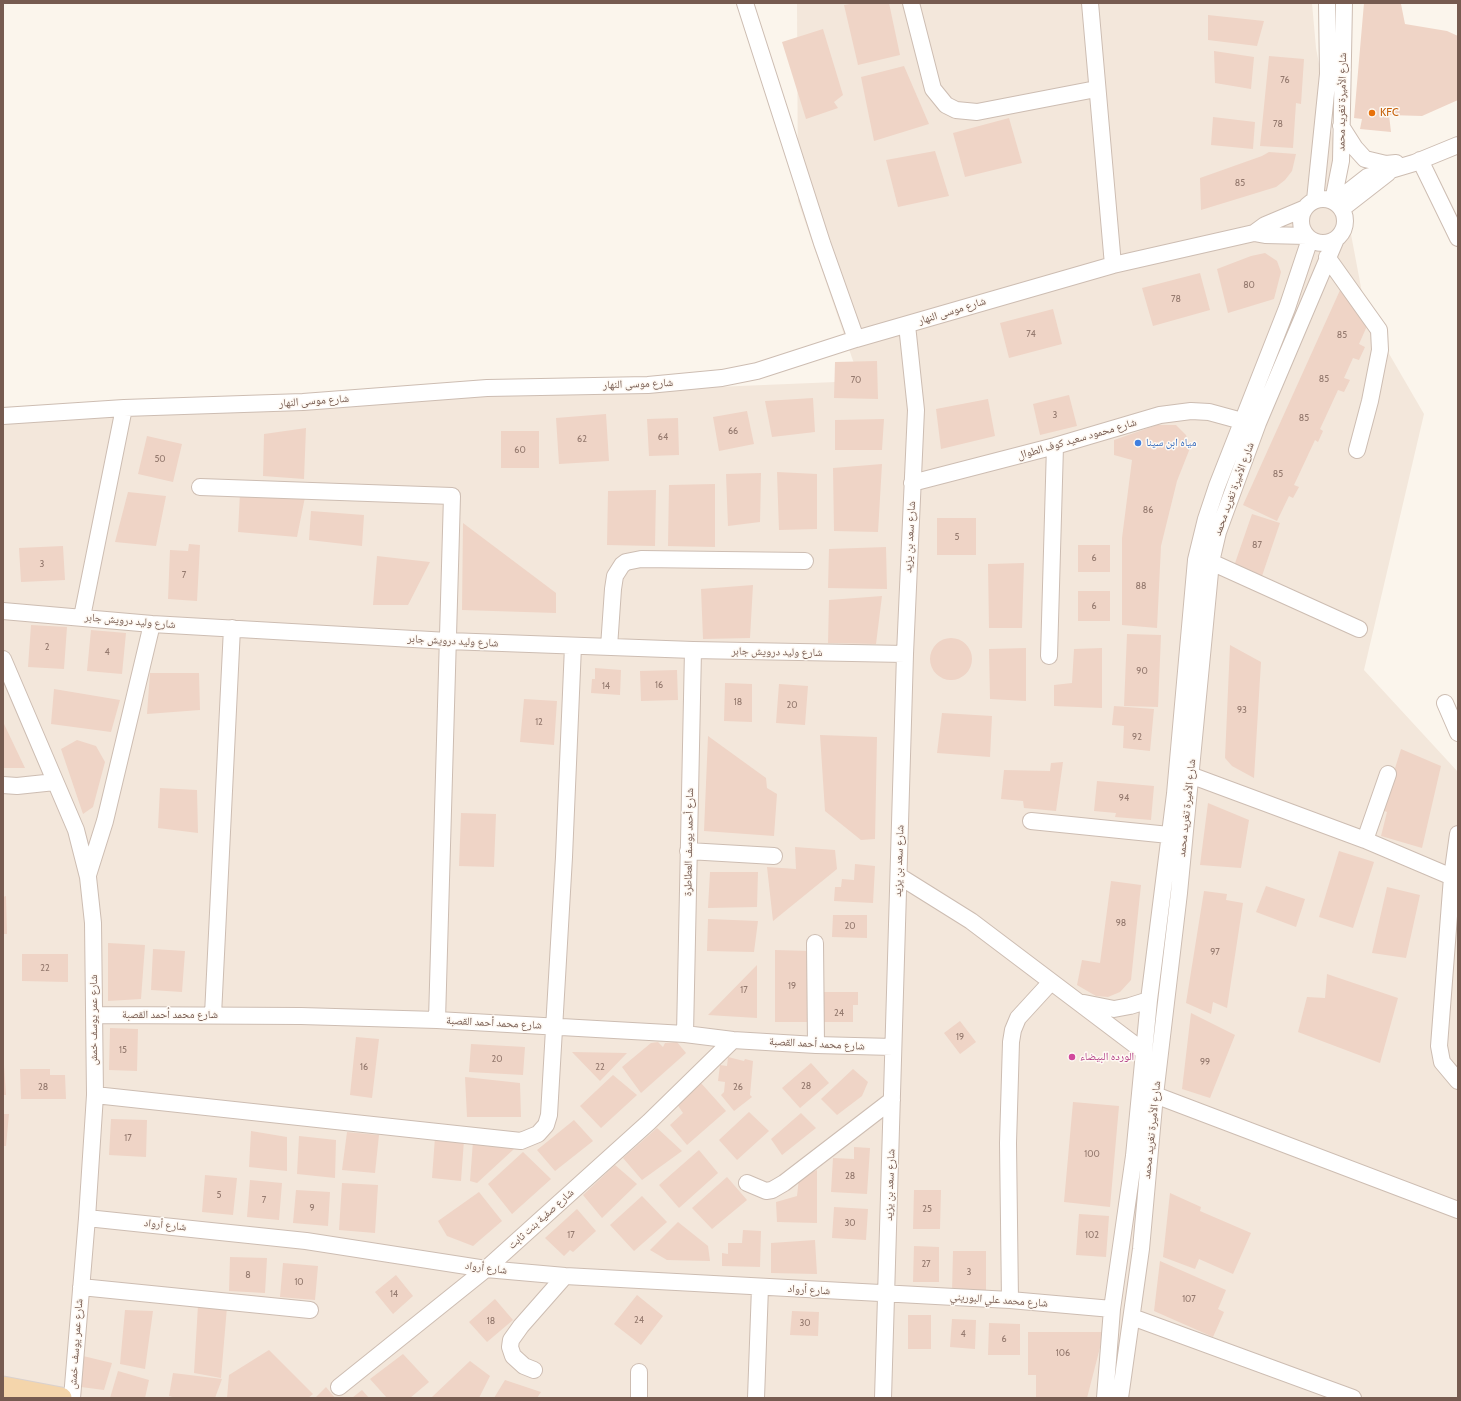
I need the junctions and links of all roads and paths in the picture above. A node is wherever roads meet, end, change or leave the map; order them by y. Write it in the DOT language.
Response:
graph roads {
  1 [pos="745,3"];
  2 [pos="911,3"];
  3 [pos="1090,3"];
  4 [pos="1327,3"];
  5 [pos="1344,3"];
  6 [pos="1096,89"];
  7 [pos="1341,126"];
  8 [pos="1458,145"];
  9 [pos="1417,162"];
  10 [pos="1309,204"];
  11 [pos="1337,204"];
  12 [pos="1254,233"];
  13 [pos="1308,238"];
  14 [pos="1458,238"];
  15 [pos="1336,239"];
  16 [pos="1327,257"];
  17 [pos="1113,265"];
  18 [pos="907,325"];
  19 [pos="856,339"];
  20 [pos="124,408"];
  21 [pos="3,416"];
  22 [pos="1242,421"];
  23 [pos="1055,446"];
  24 [pos="1356,450"];
  25 [pos="912,483"];
  26 [pos="200,487"];
  27 [pos="805,561"];
  28 [pos="1211,562"];
  29 [pos="3,611"];
  30 [pos="82,617"];
  31 [pos="152,624"];
  32 [pos="232,628"];
  33 [pos="1359,629"];
  34 [pos="448,641"];
  35 [pos="572,646"];
  36 [pos="609,647"];
  37 [pos="692,650"];
  38 [pos="905,654"];
  39 [pos="1049,656"];
  40 [pos="3,659"];
  41 [pos="1445,703"];
  42 [pos="1458,733"];
  43 [pos="1388,774"];
  44 [pos="1190,775"];
  45 [pos="55,782"];
  46 [pos="3,785"];
  47 [pos="1031,821"];
  48 [pos="1458,834"];
  49 [pos="1169,835"];
  50 [pos="1365,840"];
  51 [pos="688,851"];
  52 [pos="774,856"];
  53 [pos="899,876"];
  54 [pos="88,877"];
  55 [pos="1452,878"];
  56 [pos="815,943"];
  57 [pos="1051,982"];
  58 [pos="1149,1000"];
  59 [pos="1076,1001"];
  60 [pos="95,1015"];
  61 [pos="213,1015"];
  62 [pos="437,1020"];
  63 [pos="553,1026"];
  64 [pos="685,1034"];
  65 [pos="733,1040"];
  66 [pos="816,1045"];
  67 [pos="893,1047"];
  68 [pos="1143,1051"];
  69 [pos="1458,1081"];
  70 [pos="95,1095"];
  71 [pos="1155,1095"];
  72 [pos="892,1100"];
  73 [pos="747,1183"];
  74 [pos="1458,1210"];
  75 [pos="87,1218"];
  76 [pos="486,1270"];
  77 [pos="565,1276"];
  78 [pos="760,1287"];
  79 [pos="81,1288"];
  80 [pos="887,1294"];
  81 [pos="1010,1300"];
  82 [pos="1112,1309"];
  83 [pos="310,1310"];
  84 [pos="1132,1317"];
  85 [pos="534,1370"];
  86 [pos="639,1372"];
  87 [pos="3,1387"];
  88 [pos="339,1387"];
  89 [pos="1342,1396"];
  90 [pos="61,1398"];
  91 [pos="72,1398"];
  92 [pos="639,1398"];
  93 [pos="756,1398"];
  94 [pos="883,1398"];
  95 [pos="1105,1398"];
  96 [pos="1120,1398"];
  1 -- 19 [label="street"];
  2 -- 6 [label="street"];
  3 -- 6 [label="street"];
  4 -- 10 [label="street, شارع الأميرة تغريد محمد"];
  5 -- 7 [label="street, شارع الأميرة تغريد محمد"];
  6 -- 17 [label="street"];
  7 -- 9 [label="street"];
  7 -- 11 [label="street, شارع الأميرة تغريد محمد"];
  8 -- 9 [label="street"];
  9 -- 11 [label="street"];
  9 -- 14 [label="street"];
  10 -- 11 [label="street"];
  10 -- 12 [label="street, شارع موسى النهار"];
  10 -- 13 [label="street"];
  11 -- 15 [label="street"];
  12 -- 13 [label="street, شارع موسى النهار"];
  12 -- 17 [label="street, شارع موسى النهار"];
  13 -- 15 [label="street"];
  13 -- 22 [label="street, شارع الأميرة تغريد محمد"];
  15 -- 16 [label="street, شارع الأميرة تغريد محمد"];
  16 -- 24 [label="street"];
  16 -- 28 [label="street, شارع الأميرة تغريد محمد"];
  17 -- 18 [label="street, شارع موسى النهار"];
  18 -- 19 [label="street, شارع موسى النهار"];
  18 -- 25 [label="street, شارع سعد بن يزيد"];
  19 -- 20 [label="street, شارع موسى النهار"];
  20 -- 21 [label="street, شارع موسى النهار"];
  20 -- 30 [label="street"];
  22 -- 23 [label="street, شارع محمود سعيد كوف الطوال"];
  22 -- 49 [label="street, شارع الأميرة تغريد محمد"];
  23 -- 25 [label="street, شارع محمود سعيد كوف الطوال"];
  23 -- 39 [label="street"];
  25 -- 38 [label="street, شارع سعد بن يزيد"];
  26 -- 34 [label="street"];
  27 -- 36 [label="street"];
  28 -- 33 [label="street"];
  28 -- 44 [label="street, شارع الأميرة تغريد محمد"];
  29 -- 30 [label="street, شارع وليد درويش جابر"];
  30 -- 31 [label="street, شارع وليد درويش جابر"];
  31 -- 32 [label="street, شارع وليد درويش جابر"];
  31 -- 54 [label="street"];
  32 -- 34 [label="street, شارع وليد درويش جابر"];
  32 -- 61 [label="street"];
  34 -- 35 [label="street, شارع وليد درويش جابر"];
  34 -- 62 [label="street"];
  35 -- 36 [label="street, شارع وليد درويش جابر"];
  35 -- 63 [label="street"];
  36 -- 37 [label="street, شارع وليد درويش جابر"];
  37 -- 38 [label="street, شارع وليد درويش جابر"];
  37 -- 51 [label="street, شارع أحمد يوسف العطاطرة"];
  38 -- 53 [label="street, شارع سعد بن يزيد"];
  40 -- 45 [label="street, شارع عمر يوسف خمش"];
  41 -- 42 [label="street"];
  43 -- 50 [label="street"];
  44 -- 50 [label="street"];
  44 -- 71 [label="street, شارع الأميرة تغريد محمد"];
  45 -- 46 [label="street"];
  45 -- 54 [label="street, شارع عمر يوسف خمش"];
  47 -- 49 [label="street"];
  48 -- 55 [label="street"];
  49 -- 58 [label="street, شارع الأميرة تغريد محمد"];
  50 -- 55 [label="street"];
  51 -- 52 [label="street"];
  51 -- 64 [label="street, شارع أحمد يوسف العطاطرة"];
  53 -- 57 [label="street"];
  53 -- 67 [label="street, شارع سعد بن يزيد"];
  54 -- 60 [label="street, شارع عمر يوسف خمش"];
  55 -- 69 [label="street"];
  56 -- 66 [label="street"];
  57 -- 59 [label="street"];
  57 -- 81 [label="street"];
  58 -- 59 [label="street"];
  58 -- 68 [label="street, شارع الأميرة تغريد محمد"];
  59 -- 68 [label="street"];
  60 -- 61 [label="street, شارع محمد أحمد القصبة"];
  60 -- 70 [label="street, شارع عمر يوسف خمش"];
  61 -- 62 [label="street, شارع محمد أحمد القصبة"];
  62 -- 63 [label="street, شارع محمد أحمد القصبة"];
  63 -- 64 [label="street, شارع محمد أحمد القصبة"];
  63 -- 70 [label="street"];
  64 -- 65 [label="street, شارع محمد أحمد القصبة"];
  65 -- 66 [label="street, شارع محمد أحمد القصبة"];
  65 -- 76 [label="street, شارع صفية بنت ثابت"];
  66 -- 67 [label="street, شارع محمد أحمد القصبة"];
  67 -- 72 [label="street, شارع سعد بن يزيد"];
  68 -- 82 [label="street, شارع الأميرة تغريد محمد"];
  70 -- 75 [label="street, شارع عمر يوسف خمش"];
  71 -- 74 [label="street"];
  71 -- 84 [label="street, شارع الأميرة تغريد محمد"];
  72 -- 73 [label="street"];
  72 -- 80 [label="street, شارع سعد بن يزيد"];
  75 -- 76 [label="street, شارع أرواد"];
  75 -- 79 [label="street, شارع عمر يوسف خمش"];
  76 -- 77 [label="street, شارع أرواد"];
  76 -- 88 [label="street, شارع صفية بنت ثابت"];
  77 -- 78 [label="street, شارع أرواد"];
  77 -- 85 [label="street"];
  78 -- 80 [label="street, شارع أرواد"];
  78 -- 93 [label="street"];
  79 -- 83 [label="street"];
  79 -- 91 [label="street, شارع عمر يوسف خمش"];
  80 -- 81 [label="street, شارع محمد علي البوريني"];
  80 -- 94 [label="street, شارع سعد بن يزيد"];
  81 -- 82 [label="street, شارع محمد علي البوريني"];
  82 -- 95 [label="street, شارع الأميرة تغريد محمد"];
  84 -- 89 [label="street"];
  84 -- 96 [label="street, شارع الأميرة تغريد محمد"];
  86 -- 92 [label="street"];
  87 -- 90 [label="main road"];
}
